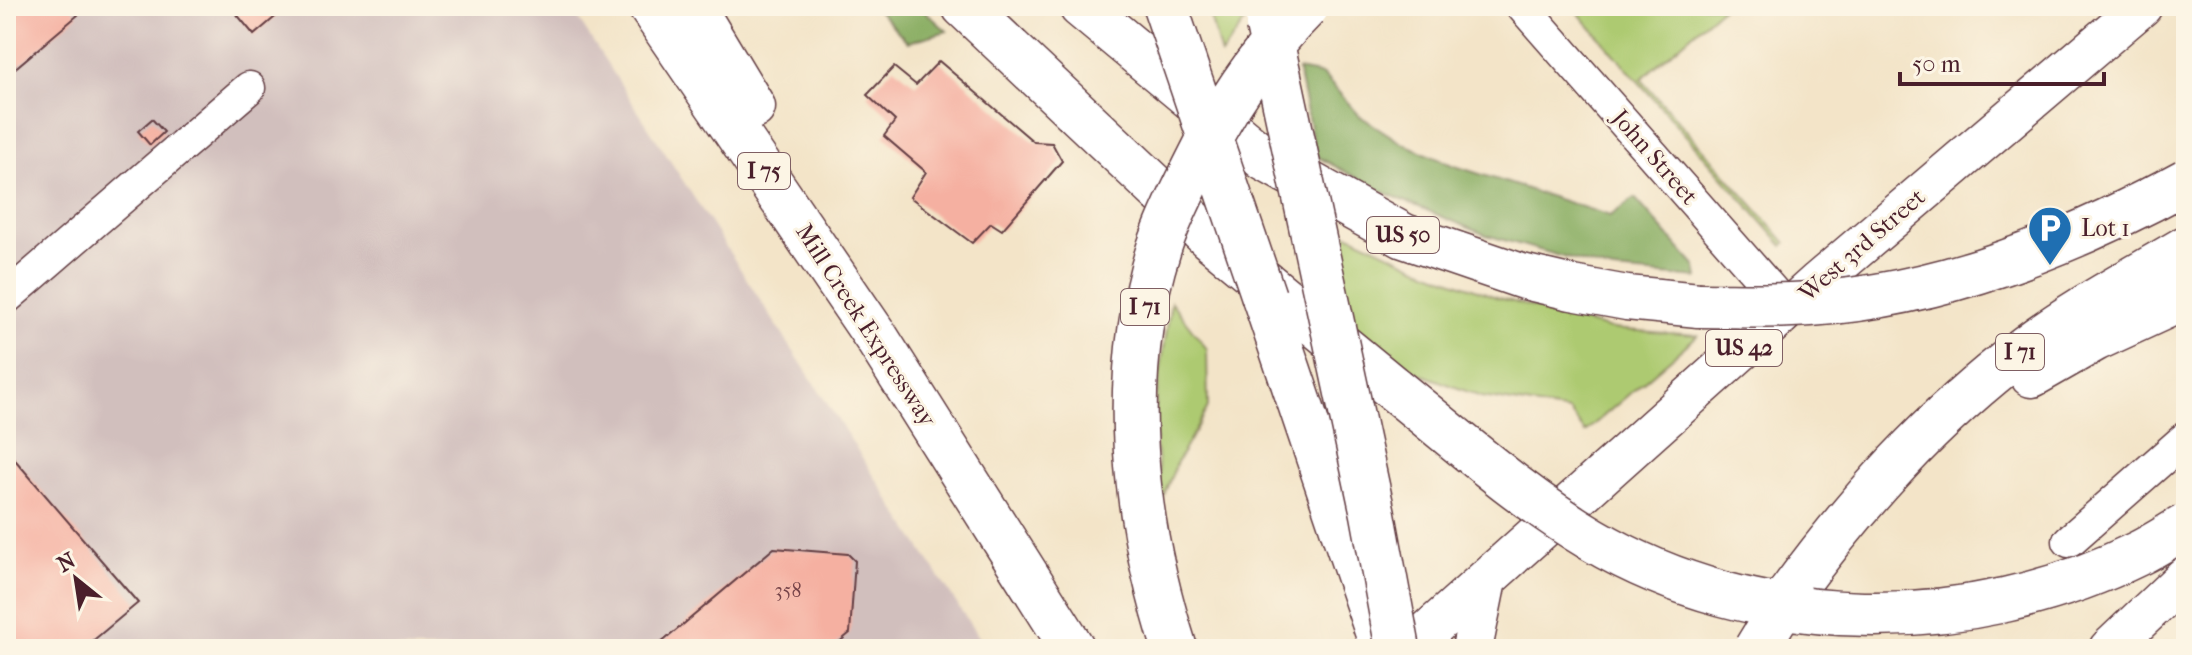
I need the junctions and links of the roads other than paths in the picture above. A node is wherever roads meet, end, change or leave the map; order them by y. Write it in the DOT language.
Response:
graph roads {
  1 [pos="650,6"];
  2 [pos="692,6"];
  3 [pos="964,6"];
  4 [pos="1081,6"];
  5 [pos="1101,6"];
  6 [pos="1165,6"];
  7 [pos="1188,6"];
  8 [pos="1522,6"];
  9 [pos="2142,6"];
  10 [pos="1280,10"];
  11 [pos="1152,65"];
  12 [pos="249,88"];
  13 [pos="2186,181"];
  14 [pos="1227,188"];
  15 [pos="2186,248"];
  16 [pos="2186,297"];
  17 [pos="6,298"];
  18 [pos="1788,309"];
  19 [pos="876,337"];
  20 [pos="2186,438"];
  21 [pos="1876,484"];
  22 [pos="2186,526"];
  23 [pos="2069,541"];
  24 [pos="2186,576"];
  25 [pos="1486,580"];
  26 [pos="1073,649"];
  27 [pos="1175,649"];
  28 [pos="1383,649"];
  29 [pos="1398,649"];
  30 [pos="1408,649"];
  31 [pos="1472,649"];
  32 [pos="1756,649"];
  33 [pos="2109,649"];
  1 -- 19 [label="highway, Mill Creek Expressway / I 75"];
  2 -- 19 [label="highway"];
  3 -- 22 [label="highway, bridge"];
  4 -- 11 [label="highway"];
  5 -- 11 [label="highway, US 50"];
  6 -- 14 [label="highway, bridge"];
  7 -- 14 [label="highway, bridge"];
  8 -- 18 [label="street, John Street"];
  9 -- 18 [label="main road, West 3rd Street / US 42"];
  10 -- 27 [label="highway, I 71, bridge"];
  10 -- 29 [label="highway, bridge"];
  11 -- 13 [label="highway, US 50, bridge"];
  12 -- 17 [label="street"];
  14 -- 28 [label="highway, bridge"];
  15 -- 21 [label="highway, I 71"];
  16 -- 21 [label="highway"];
  18 -- 25 [label="main road, West 3rd Street / US 42"];
  19 -- 26 [label="highway, Mill Creek Expressway / I 75"];
  20 -- 23 [label="street"];
  21 -- 32 [label="highway, I 71, bridge"];
  24 -- 33 [label="main road"];
  25 -- 30 [label="main road, West 3rd Street / US 42"];
  25 -- 31 [label="main road"];
}
